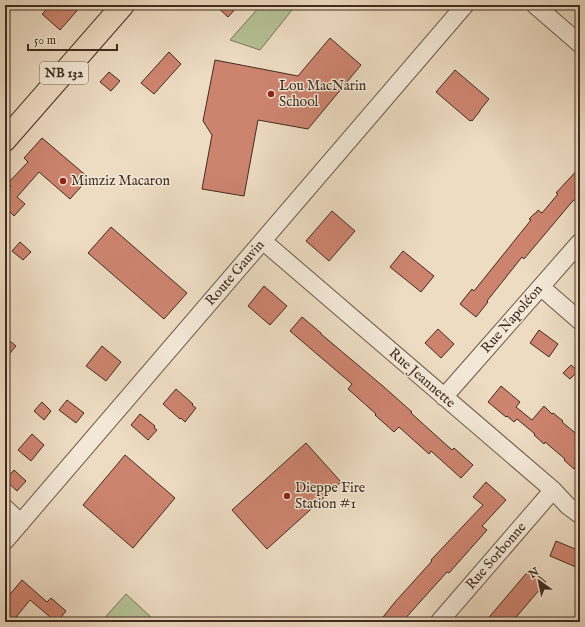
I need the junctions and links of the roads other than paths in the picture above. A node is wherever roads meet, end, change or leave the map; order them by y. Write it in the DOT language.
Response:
graph roads {
  1 [pos="123,5"];
  2 [pos="465,5"];
  3 [pos="535,5"];
  4 [pos="580,44"];
  5 [pos="5,140"];
  6 [pos="263,241"];
  7 [pos="580,242"];
  8 [pos="541,287"];
  9 [pos="580,321"];
  10 [pos="444,397"];
  11 [pos="553,490"];
  12 [pos="5,508"];
  13 [pos="580,515"];
  14 [pos="21,523"];
  15 [pos="5,541"];
  16 [pos="439,622"];
  1 -- 5 [label="main road, NB 132"];
  2 -- 6 [label="street, Route Gauvin"];
  3 -- 4 [label="street"];
  6 -- 10 [label="street, Rue Jeannette"];
  6 -- 14 [label="street, Route Gauvin"];
  7 -- 8 [label="street, Rue Napoléon"];
  8 -- 9 [label="street"];
  8 -- 10 [label="street, Rue Napoléon"];
  10 -- 11 [label="street, Rue Jeannette"];
  11 -- 13 [label="street, Rue Jeannette"];
  11 -- 16 [label="street, Rue Sorbonne"];
  12 -- 14 [label="street"];
  14 -- 15 [label="street, Route Gauvin"];
}
